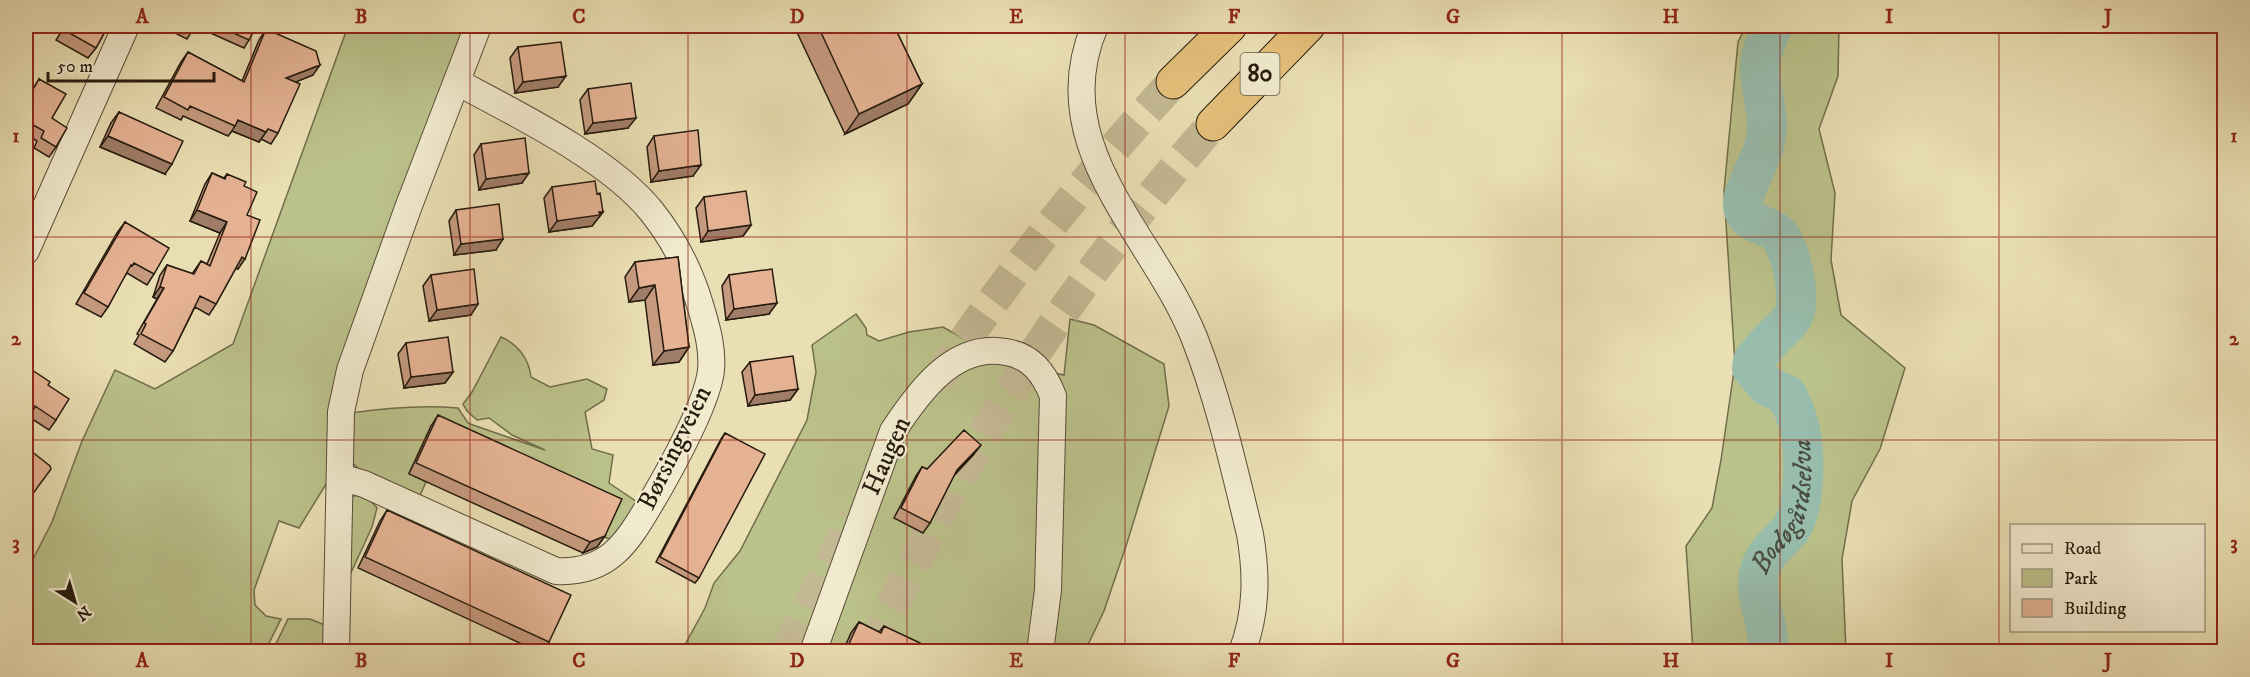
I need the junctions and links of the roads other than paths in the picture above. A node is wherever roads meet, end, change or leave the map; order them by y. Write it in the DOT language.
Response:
graph roads {
  1 [pos="126,26"];
  2 [pos="478,26"];
  3 [pos="1095,26"];
  4 [pos="1230,26"];
  5 [pos="1308,26"];
  6 [pos="457,82"];
  7 [pos="1173,82"];
  8 [pos="1213,124"];
  9 [pos="26,251"];
  10 [pos="340,477"];
  11 [pos="336,651"];
  12 [pos="813,651"];
  13 [pos="1040,651"];
  14 [pos="1242,651"];
  1 -- 9 [label="street"];
  2 -- 6 [label="street"];
  3 -- 14 [label="street"];
  4 -- 7 [label="highway, 80"];
  5 -- 8 [label="highway, 80"];
  6 -- 10 [label="street"];
  6 -- 10 [label="street, Børsingveien"];
  10 -- 11 [label="street"];
  12 -- 13 [label="street, Haugen"];
}
